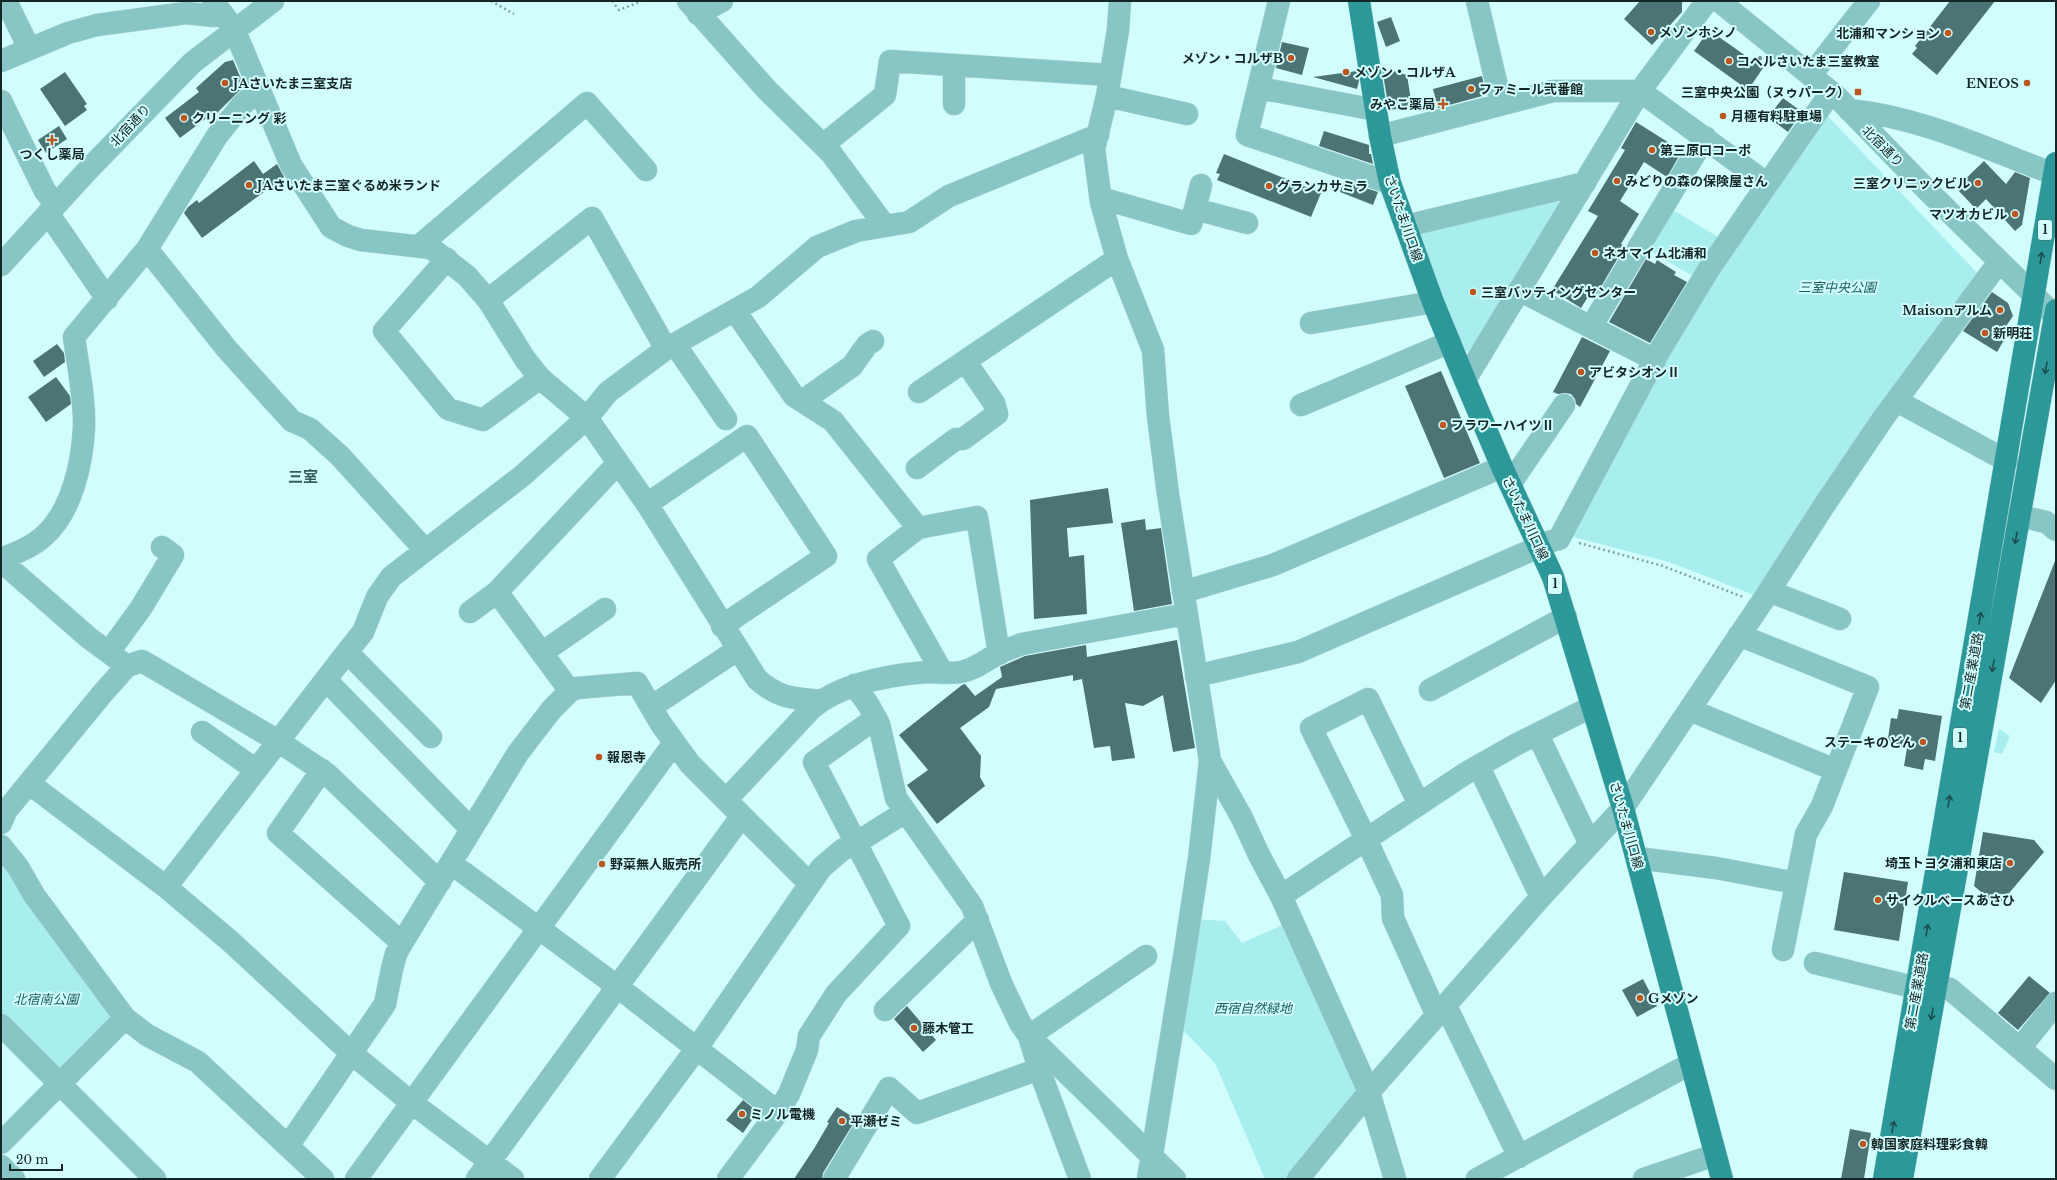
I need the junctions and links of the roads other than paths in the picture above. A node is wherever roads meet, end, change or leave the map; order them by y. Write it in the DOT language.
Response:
graph roads {
  1 [pos="6,1"];
  2 [pos="273,1"];
  3 [pos="722,1"];
  4 [pos="1120,1"];
  5 [pos="1279,1"];
  6 [pos="1359,1"];
  7 [pos="1869,1"];
  8 [pos="1718,2"];
  9 [pos="1483,3"];
  10 [pos="693,7"];
  11 [pos="224,15"];
  12 [pos="29,48"];
  13 [pos="1,61"];
  14 [pos="954,66"];
  15 [pos="1811,75"];
  16 [pos="1108,86"];
  17 [pos="260,88"];
  18 [pos="1259,88"];
  19 [pos="1640,91"];
  20 [pos="1830,92"];
  21 [pos="1,101"];
  22 [pos="1501,103"];
  23 [pos="954,104"];
  24 [pos="1376,110"];
  25 [pos="1849,110"];
  26 [pos="1187,114"];
  27 [pos="1098,135"];
  28 [pos="1380,136"];
  29 [pos="1705,137"];
  30 [pos="823,145"];
  31 [pos="2055,169"];
  32 [pos="646,170"];
  33 [pos="1390,183"];
  34 [pos="1585,183"];
  35 [pos="1766,183"];
  36 [pos="1201,185"];
  37 [pos="1101,198"];
  38 [pos="52,209"];
  39 [pos="1195,209"];
  40 [pos="1247,223"];
  41 [pos="884,226"];
  42 [pos="1406,226"];
  43 [pos="420,246"];
  44 [pos="147,249"];
  45 [pos="1117,259"];
  46 [pos="447,260"];
  47 [pos="1999,262"];
  48 [pos="1,264"];
  49 [pos="1519,290"];
  50 [pos="2035,296"];
  51 [pos="107,299"];
  52 [pos="488,300"];
  53 [pos="1433,302"];
  54 [pos="736,311"];
  55 [pos="2056,314"];
  56 [pos="1311,324"];
  57 [pos="1591,327"];
  58 [pos="873,341"];
  59 [pos="1450,342"];
  60 [pos="671,348"];
  61 [pos="1655,360"];
  62 [pos="965,362"];
  63 [pos="540,378"];
  64 [pos="1465,380"];
  65 [pos="919,392"];
  66 [pos="804,400"];
  67 [pos="1897,401"];
  68 [pos="1301,405"];
  69 [pos="1564,405"];
  70 [pos="586,418"];
  71 [pos="726,419"];
  72 [pos="2007,461"];
  73 [pos="618,463"];
  74 [pos="917,468"];
  75 [pos="1506,475"];
  76 [pos="647,504"];
  77 [pos="2020,516"];
  78 [pos="918,528"];
  79 [pos="2056,530"];
  80 [pos="1538,546"];
  81 [pos="162,547"];
  82 [pos="425,550"];
  83 [pos="1,560"];
  84 [pos="497,592"];
  85 [pos="1183,592"];
  86 [pos="1765,597"];
  87 [pos="605,609"];
  88 [pos="470,612"];
  89 [pos="1186,614"];
  90 [pos="1566,617"];
  91 [pos="1840,619"];
  92 [pos="722,626"];
  93 [pos="1739,636"];
  94 [pos="737,650"];
  95 [pos="108,652"];
  96 [pos="347,652"];
  97 [pos="542,652"];
  98 [pos="999,654"];
  99 [pos="127,666"];
  100 [pos="942,672"];
  101 [pos="1196,676"];
  102 [pos="326,680"];
  103 [pos="854,686"];
  104 [pos="1430,690"];
  105 [pos="570,691"];
  106 [pos="822,700"];
  107 [pos="1591,707"];
  108 [pos="651,708"];
  109 [pos="1690,710"];
  110 [pos="876,718"];
  111 [pos="202,732"];
  112 [pos="1538,734"];
  113 [pos="431,737"];
  114 [pos="278,741"];
  115 [pos="674,743"];
  116 [pos="1210,760"];
  117 [pos="1479,767"];
  118 [pos="256,770"];
  119 [pos="322,770"];
  120 [pos="1835,770"];
  121 [pos="30,784"];
  122 [pos="726,800"];
  123 [pos="1419,804"];
  124 [pos="1623,808"];
  125 [pos="905,812"];
  126 [pos="741,817"];
  127 [pos="1,823"];
  128 [pos="471,829"];
  129 [pos="1366,838"];
  130 [pos="856,844"];
  131 [pos="1590,844"];
  132 [pos="1,846"];
  133 [pos="1637,858"];
  134 [pos="452,864"];
  135 [pos="440,882"];
  136 [pos="809,883"];
  137 [pos="1796,883"];
  138 [pos="166,887"];
  139 [pos="1281,896"];
  140 [pos="1541,897"];
  141 [pos="978,920"];
  142 [pos="540,928"];
  143 [pos="402,943"];
  144 [pos="1783,950"];
  145 [pos="1146,956"];
  146 [pos="1815,963"];
  147 [pos="618,987"];
  148 [pos="1927,987"];
  149 [pos="2056,1003"];
  150 [pos="885,1010"];
  151 [pos="1442,1011"];
  152 [pos="125,1018"];
  153 [pos="1,1025"];
  154 [pos="1029,1036"];
  155 [pos="696,1048"];
  156 [pos="2020,1048"];
  157 [pos="351,1053"];
  158 [pos="1690,1064"];
  159 [pos="1039,1069"];
  160 [pos="2056,1080"];
  161 [pos="60,1083"];
  162 [pos="1369,1092"];
  163 [pos="412,1102"];
  164 [pos="778,1112"];
  165 [pos="1,1143"];
  166 [pos="288,1146"];
  167 [pos="1715,1155"];
  168 [pos="1151,1156"];
  169 [pos="1519,1157"];
  170 [pos="1,1166"];
  171 [pos="484,1171"];
  172 [pos="736,1175"];
  173 [pos="1480,1178"];
  174 [pos="14,1179"];
  175 [pos="155,1179"];
  176 [pos="323,1179"];
  177 [pos="356,1179"];
  178 [pos="513,1179"];
  179 [pos="600,1179"];
  180 [pos="834,1179"];
  181 [pos="1080,1179"];
  182 [pos="1148,1179"];
  183 [pos="1174,1179"];
  184 [pos="1298,1179"];
  185 [pos="1395,1179"];
  186 [pos="1644,1179"];
  187 [pos="1722,1179"];
  188 [pos="1884,1179"];
  189 [pos="1902,1179"];
  1 -- 12 [label="street"];
  2 -- 11 [label="street, 北宿通り"];
  3 -- 10 [label="street"];
  4 -- 16 [label="street"];
  5 -- 18 [label="street"];
  6 -- 24 [label="main road, さいたま川口線 / 1"];
  7 -- 15 [label="street"];
  8 -- 15 [label="street, 北宿通り"];
  8 -- 19 [label="street"];
  9 -- 22 [label="street"];
  10 -- 30 [label="street"];
  11 -- 12 [label="street"];
  11 -- 17 [label="street"];
  11 -- 38 [label="street, 北宿通り"];
  12 -- 13 [label="street"];
  14 -- 16 [label="street"];
  14 -- 23 [label="street"];
  14 -- 30 [label="street"];
  15 -- 20 [label="street, 北宿通り"];
  16 -- 26 [label="street"];
  16 -- 27 [label="street"];
  17 -- 43 [label="street"];
  17 -- 44 [label="street"];
  18 -- 24 [label="street"];
  18 -- 33 [label="street"];
  19 -- 22 [label="street"];
  19 -- 29 [label="street"];
  19 -- 34 [label="street"];
  20 -- 25 [label="street, 北宿通り"];
  20 -- 35 [label="street"];
  21 -- 38 [label="street"];
  22 -- 28 [label="street"];
  24 -- 28 [label="main road, さいたま川口線 / 1"];
  25 -- 31 [label="street"];
  25 -- 47 [label="street, 北宿通り"];
  27 -- 37 [label="street"];
  27 -- 41 [label="street"];
  28 -- 33 [label="main road, さいたま川口線 / 1"];
  29 -- 35 [label="street"];
  29 -- 57 [label="street"];
  30 -- 41 [label="street"];
  50 -- 31 [label="main road, 第二産業道路 / 1, one-way"];
  32 -- 43 [label="street"];
  33 -- 42 [label="main road, さいたま川口線 / 1"];
  34 -- 42 [label="street"];
  34 -- 49 [label="street"];
  35 -- 61 [label="street"];
  36 -- 39 [label="street"];
  37 -- 39 [label="street"];
  37 -- 45 [label="street"];
  38 -- 48 [label="street, 北宿通り"];
  38 -- 51 [label="street"];
  39 -- 40 [label="street"];
  41 -- 54 [label="street"];
  42 -- 53 [label="main road, さいたま川口線 / 1"];
  43 -- 46 [label="street"];
  44 -- 51 [label="street"];
  44 -- 82 [label="street"];
  45 -- 62 [label="street"];
  45 -- 85 [label="street"];
  46 -- 52 [label="street"];
  46 -- 63 [label="street"];
  47 -- 50 [label="street, 北宿通り"];
  47 -- 67 [label="street"];
  49 -- 57 [label="street"];
  49 -- 64 [label="street"];
  50 -- 55 [label="street, 北宿通り"];
  50 -- 72 [label="main road, 第二産業道路 / 1"];
  51 -- 83 [label="street"];
  52 -- 60 [label="street"];
  52 -- 63 [label="street"];
  53 -- 56 [label="street"];
  53 -- 59 [label="main road, さいたま川口線 / 1"];
  54 -- 60 [label="street"];
  54 -- 66 [label="street"];
  55 -- 77 [label="main road, 第二産業道路 / 1, one-way"];
  57 -- 61 [label="street"];
  58 -- 66 [label="street"];
  59 -- 64 [label="main road, さいたま川口線 / 1"];
  59 -- 68 [label="street"];
  60 -- 70 [label="street"];
  60 -- 71 [label="street"];
  61 -- 80 [label="street"];
  62 -- 65 [label="street"];
  62 -- 74 [label="street"];
  63 -- 70 [label="street"];
  64 -- 75 [label="main road, さいたま川口線 / 1"];
  66 -- 78 [label="street"];
  67 -- 72 [label="street"];
  67 -- 86 [label="street"];
  69 -- 75 [label="street"];
  70 -- 73 [label="street"];
  70 -- 82 [label="street"];
  148 -- 72 [label="main road, 第二産業道路 / 1, one-way"];
  73 -- 76 [label="street"];
  73 -- 84 [label="street"];
  75 -- 80 [label="main road, さいたま川口線 / 1"];
  75 -- 85 [label="street"];
  76 -- 92 [label="street"];
  76 -- 92 [label="street"];
  77 -- 79 [label="street"];
  77 -- 148 [label="main road, 第二産業道路 / 1, one-way"];
  78 -- 98 [label="street"];
  78 -- 100 [label="street"];
  80 -- 90 [label="main road, さいたま川口線 / 1"];
  80 -- 101 [label="street"];
  81 -- 95 [label="street"];
  82 -- 96 [label="street"];
  83 -- 95 [label="street"];
  84 -- 88 [label="street"];
  84 -- 97 [label="street"];
  85 -- 89 [label="street"];
  86 -- 91 [label="street"];
  86 -- 93 [label="street"];
  87 -- 97 [label="street"];
  89 -- 98 [label="street"];
  89 -- 101 [label="street"];
  90 -- 104 [label="street"];
  90 -- 107 [label="main road, さいたま川口線 / 1"];
  92 -- 94 [label="street"];
  93 -- 109 [label="street"];
  93 -- 120 [label="street"];
  94 -- 106 [label="street"];
  94 -- 108 [label="street"];
  95 -- 99 [label="street"];
  96 -- 102 [label="street"];
  96 -- 113 [label="street"];
  97 -- 105 [label="street"];
  98 -- 100 [label="street"];
  99 -- 114 [label="street"];
  99 -- 121 [label="street"];
  100 -- 103 [label="street"];
  101 -- 116 [label="street"];
  102 -- 114 [label="street"];
  102 -- 128 [label="street"];
  103 -- 106 [label="street"];
  103 -- 110 [label="street"];
  105 -- 108 [label="street"];
  105 -- 128 [label="street"];
  106 -- 122 [label="street"];
  107 -- 112 [label="street"];
  107 -- 124 [label="main road, さいたま川口線 / 1"];
  108 -- 115 [label="street"];
  109 -- 120 [label="street"];
  109 -- 124 [label="street"];
  110 -- 125 [label="street"];
  110 -- 130 [label="street"];
  111 -- 118 [label="street"];
  112 -- 117 [label="street"];
  112 -- 131 [label="street"];
  114 -- 118 [label="street"];
  114 -- 119 [label="street"];
  115 -- 122 [label="street"];
  115 -- 142 [label="street"];
  116 -- 139 [label="street"];
  116 -- 168 [label="street"];
  117 -- 123 [label="street"];
  117 -- 140 [label="street"];
  118 -- 138 [label="street"];
  119 -- 135 [label="street"];
  119 -- 143 [label="street"];
  120 -- 137 [label="street"];
  121 -- 127 [label="street"];
  121 -- 138 [label="street"];
  122 -- 126 [label="street"];
  123 -- 129 [label="street"];
  123 -- 129 [label="street"];
  124 -- 131 [label="street"];
  124 -- 133 [label="main road, さいたま川口線 / 1"];
  125 -- 130 [label="street"];
  125 -- 141 [label="street"];
  126 -- 136 [label="street"];
  126 -- 147 [label="street"];
  128 -- 134 [label="street"];
  129 -- 139 [label="street"];
  129 -- 151 [label="street"];
  130 -- 136 [label="street"];
  130 -- 164 [label="street"];
  131 -- 140 [label="street"];
  132 -- 152 [label="street"];
  133 -- 137 [label="street"];
  133 -- 158 [label="main road, さいたま川口線 / 1"];
  134 -- 135 [label="street"];
  134 -- 142 [label="street"];
  135 -- 143 [label="street"];
  136 -- 155 [label="street"];
  137 -- 144 [label="street"];
  138 -- 157 [label="street"];
  139 -- 162 [label="street"];
  140 -- 151 [label="street"];
  141 -- 150 [label="street"];
  141 -- 154 [label="street"];
  142 -- 147 [label="street"];
  142 -- 163 [label="street"];
  143 -- 157 [label="street"];
  145 -- 154 [label="street"];
  146 -- 148 [label="street"];
  147 -- 155 [label="street"];
  147 -- 171 [label="street"];
  148 -- 156 [label="street"];
  188 -- 148 [label="main road, 第二産業道路 / 1, one-way"];
  148 -- 189 [label="main road, 第二産業道路 / 1, one-way"];
  149 -- 156 [label="street"];
  151 -- 162 [label="street"];
  151 -- 169 [label="street"];
  152 -- 161 [label="street"];
  152 -- 166 [label="street"];
  153 -- 161 [label="street"];
  154 -- 159 [label="street"];
  154 -- 168 [label="street"];
  155 -- 164 [label="street"];
  155 -- 179 [label="street"];
  156 -- 160 [label="street"];
  157 -- 163 [label="street"];
  157 -- 166 [label="street"];
  158 -- 167 [label="main road, さいたま川口線 / 1"];
  158 -- 169 [label="street"];
  159 -- 180 [label="street"];
  159 -- 181 [label="street"];
  161 -- 165 [label="street"];
  161 -- 175 [label="street"];
  162 -- 184 [label="street"];
  162 -- 185 [label="street"];
  163 -- 171 [label="street"];
  163 -- 177 [label="street"];
  164 -- 172 [label="street"];
  166 -- 176 [label="street"];
  167 -- 186 [label="street"];
  167 -- 187 [label="main road, さいたま川口線 / 1"];
  168 -- 182 [label="street"];
  168 -- 183 [label="street"];
  169 -- 173 [label="street"];
  170 -- 174 [label="street"];
  171 -- 178 [label="street"];
}
